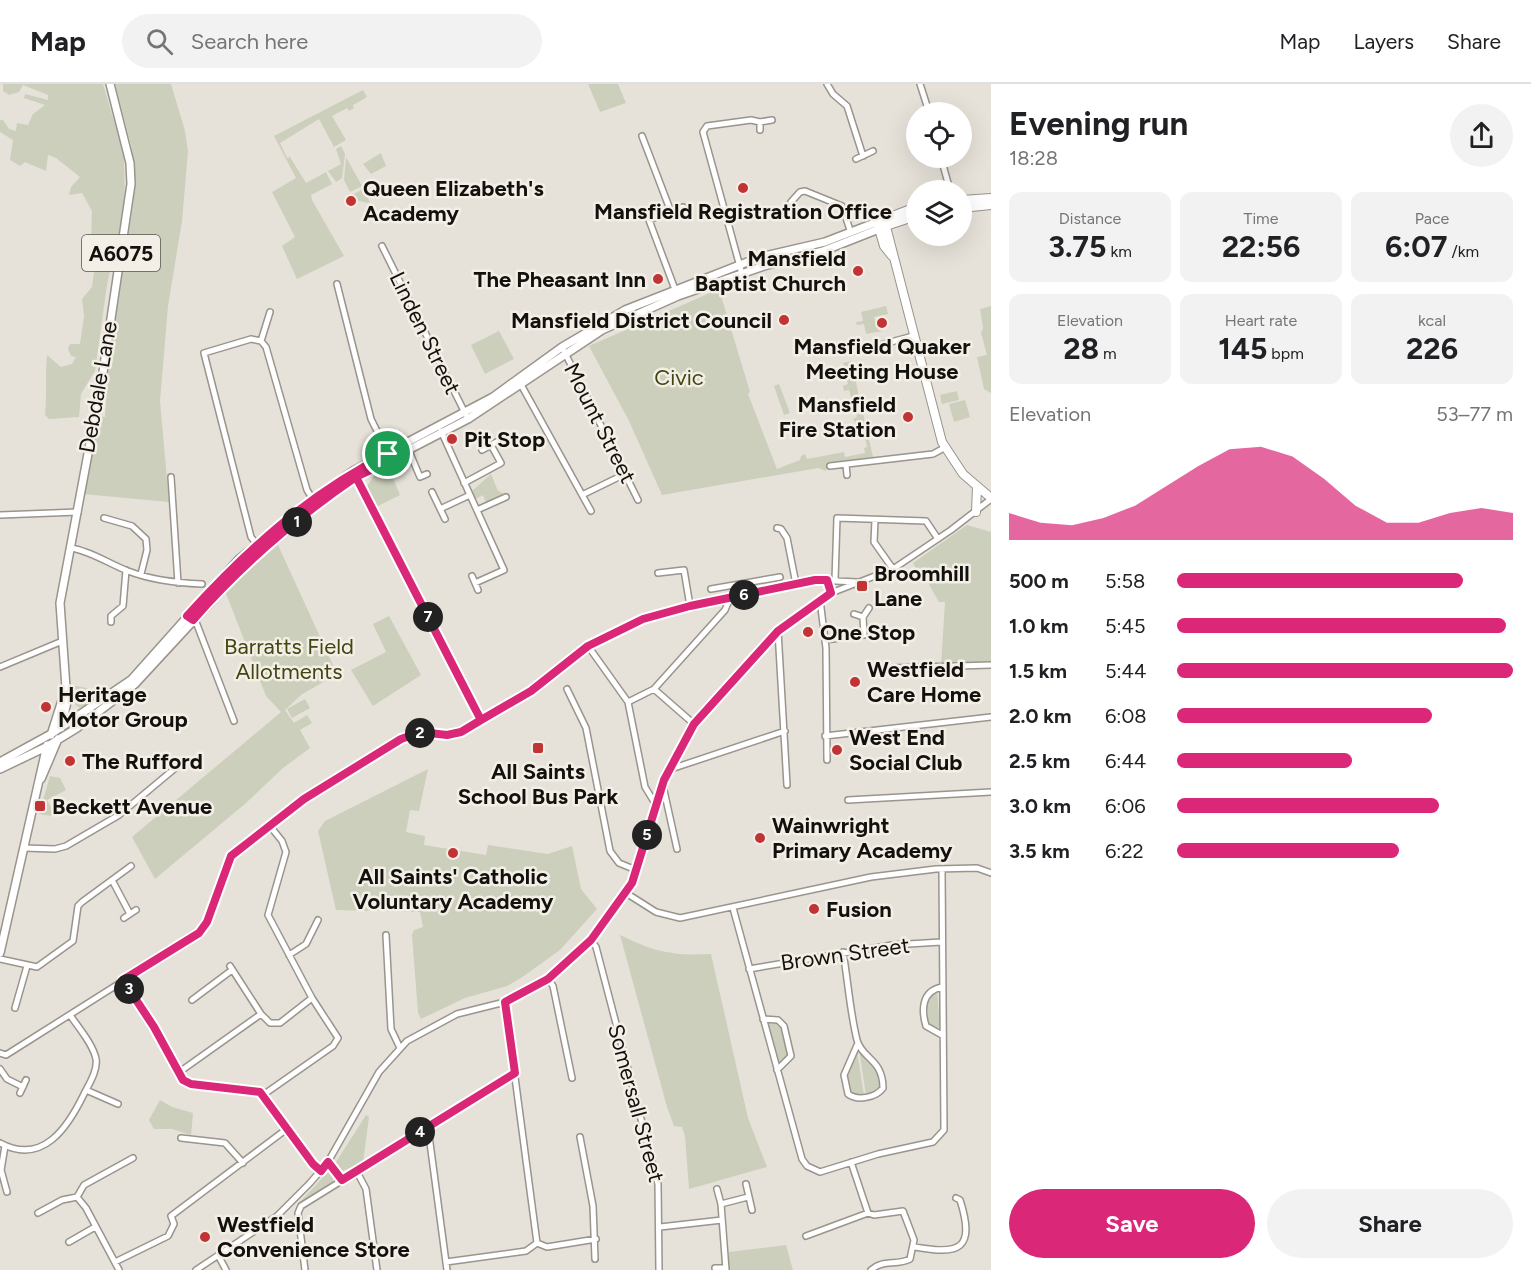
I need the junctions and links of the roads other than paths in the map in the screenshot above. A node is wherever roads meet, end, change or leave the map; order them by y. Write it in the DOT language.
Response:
graph roads {
  1 [pos="110,84"];
  2 [pos="827,84"];
  3 [pos="920,84"];
  4 [pos="926,102"];
  5 [pos="772,120"];
  6 [pos="760,122"];
  7 [pos="760,130"];
  8 [pos="642,136"];
  9 [pos="653,142"];
  10 [pos="645,145"];
  11 [pos="873,152"];
  12 [pos="863,156"];
  13 [pos="856,159"];
  14 [pos="991,198"];
  15 [pos="972,199"];
  16 [pos="791,202"];
  17 [pos="991,205"];
  18 [pos="683,207"];
  19 [pos="972,207"];
  20 [pos="671,212"];
  21 [pos="906,212"];
  22 [pos="906,218"];
  23 [pos="882,224"];
  24 [pos="851,233"];
  25 [pos="382,246"];
  26 [pos="740,265"];
  27 [pos="742,274"];
  28 [pos="337,284"];
  29 [pos="676,293"];
  30 [pos="270,312"];
  31 [pos="913,336"];
  32 [pos="261,341"];
  33 [pos="563,350"];
  34 [pos="854,352"];
  35 [pos="520,382"];
  36 [pos="466,416"];
  37 [pos="440,430"];
  38 [pos="504,438"];
  39 [pos="491,445"];
  40 [pos="944,448"];
  41 [pos="482,450"];
  42 [pos="410,451"];
  43 [pos="390,457"];
  44 [pos="846,465"];
  45 [pos="830,466"];
  46 [pos="354,474"];
  47 [pos="427,474"];
  48 [pos="625,474"];
  49 [pos="847,475"];
  50 [pos="171,477"];
  51 [pos="464,483"];
  52 [pos="977,487"];
  53 [pos="432,492"];
  54 [pos="470,495"];
  55 [pos="582,495"];
  56 [pos="506,497"];
  57 [pos="991,499"];
  58 [pos="638,500"];
  59 [pos="315,502"];
  60 [pos="440,509"];
  61 [pos="477,510"];
  62 [pos="591,511"];
  63 [pos="78,512"];
  64 [pos="976,512"];
  65 [pos="0,515"];
  66 [pos="104,518"];
  67 [pos="445,519"];
  68 [pos="875,520"];
  69 [pos="777,528"];
  70 [pos="938,538"];
  71 [pos="256,544"];
  72 [pos="71,548"];
  73 [pos="262,551"];
  74 [pos="893,569"];
  75 [pos="126,570"];
  76 [pos="658,573"];
  77 [pos="141,574"];
  78 [pos="472,576"];
  79 [pos="780,577"];
  80 [pos="762,580"];
  81 [pos="827,580"];
  82 [pos="835,580"];
  83 [pos="178,583"];
  84 [pos="475,583"];
  85 [pos="862,583"];
  86 [pos="202,584"];
  87 [pos="796,584"];
  88 [pos="720,588"];
  89 [pos="711,589"];
  90 [pos="478,590"];
  91 [pos="764,591"];
  92 [pos="831,593"];
  93 [pos="730,598"];
  94 [pos="722,600"];
  95 [pos="820,600"];
  96 [pos="690,606"];
  97 [pos="869,608"];
  98 [pos="854,614"];
  99 [pos="863,616"];
  100 [pos="190,618"];
  101 [pos="111,622"];
  102 [pos="778,631"];
  103 [pos="864,634"];
  104 [pos="825,640"];
  105 [pos="871,640"];
  106 [pos="60,642"];
  107 [pos="588,646"];
  108 [pos="991,665"];
  109 [pos="0,667"];
  110 [pos="890,669"];
  111 [pos="567,689"];
  112 [pos="654,689"];
  113 [pos="64,691"];
  114 [pos="67,702"];
  115 [pos="628,702"];
  116 [pos="84,713"];
  117 [pos="991,717"];
  118 [pos="481,720"];
  119 [pos="234,722"];
  120 [pos="694,724"];
  121 [pos="61,727"];
  122 [pos="784,731"];
  123 [pos="51,734"];
  124 [pos="825,736"];
  125 [pos="57,740"];
  126 [pos="46,747"];
  127 [pos="23,758"];
  128 [pos="185,760"];
  129 [pos="826,760"];
  130 [pos="0,762"];
  131 [pos="0,769"];
  132 [pos="41,770"];
  133 [pos="668,770"];
  134 [pos="41,779"];
  135 [pos="787,784"];
  136 [pos="663,785"];
  137 [pos="991,792"];
  138 [pos="848,800"];
  139 [pos="656,805"];
  140 [pos="270,826"];
  141 [pos="24,848"];
  142 [pos="677,849"];
  143 [pos="131,866"];
  144 [pos="636,870"];
  145 [pos="942,870"];
  146 [pos="991,873"];
  147 [pos="112,880"];
  148 [pos="626,893"];
  149 [pos="733,908"];
  150 [pos="136,910"];
  151 [pos="130,914"];
  152 [pos="124,918"];
  153 [pos="318,920"];
  154 [pos="386,935"];
  155 [pos="591,940"];
  156 [pos="942,942"];
  157 [pos="0,951"];
  158 [pos="843,952"];
  159 [pos="289,956"];
  160 [pos="0,959"];
  161 [pos="27,966"];
  162 [pos="749,969"];
  163 [pos="548,979"];
  164 [pos="123,980"];
  165 [pos="942,987"];
  166 [pos="312,998"];
  167 [pos="192,1000"];
  168 [pos="505,1002"];
  169 [pos="15,1008"];
  170 [pos="261,1014"];
  171 [pos="70,1015"];
  172 [pos="763,1019"];
  173 [pos="942,1035"];
  174 [pos="858,1043"];
  175 [pos="400,1048"];
  176 [pos="1,1053"];
  177 [pos="0,1062"];
  178 [pos="0,1069"];
  179 [pos="777,1070"];
  180 [pos="178,1073"];
  181 [pos="515,1073"];
  182 [pos="572,1078"];
  183 [pos="26,1080"];
  184 [pos="23,1087"];
  185 [pos="86,1090"];
  186 [pos="20,1093"];
  187 [pos="263,1095"];
  188 [pos="118,1104"];
  189 [pos="288,1128"];
  190 [pos="428,1128"];
  191 [pos="580,1137"];
  192 [pos="181,1138"];
  193 [pos="2,1144"];
  194 [pos="133,1158"];
  195 [pos="328,1162"];
  196 [pos="851,1162"];
  197 [pos="243,1163"];
  198 [pos="321,1171"];
  199 [pos="357,1172"];
  200 [pos="342,1180"];
  201 [pos="746,1184"];
  202 [pos="717,1189"];
  203 [pos="7,1192"];
  204 [pos="77,1197"];
  205 [pos="748,1197"];
  206 [pos="956,1198"];
  207 [pos="721,1204"];
  208 [pos="752,1209"];
  209 [pos="38,1213"];
  210 [pos="868,1213"];
  211 [pos="722,1220"];
  212 [pos="95,1227"];
  213 [pos="660,1227"];
  214 [pos="806,1236"];
  215 [pos="596,1239"];
  216 [pos="69,1242"];
  217 [pos="537,1243"];
  218 [pos="915,1247"];
  219 [pos="218,1255"];
  220 [pos="595,1259"];
  221 [pos="115,1262"];
  222 [pos="446,1262"];
  223 [pos="715,1269"];
  224 [pos="726,1269"];
  225 [pos="119,1270"];
  226 [pos="196,1270"];
  227 [pos="226,1270"];
  228 [pos="305,1270"];
  229 [pos="377,1270"];
  230 [pos="447,1270"];
  231 [pos="658,1270"];
  232 [pos="871,1270"];
  1 -- 63 [label="main road, Debdale Lane / A6075"];
  2 -- 12 [label="street"];
  3 -- 4 [label="street"];
  5 -- 6 [label="street"];
  6 -- 7 [label="street"];
  6 -- 26 [label="street"];
  8 -- 10 [label="street"];
  9 -- 10 [label="street"];
  10 -- 20 [label="street"];
  11 -- 12 [label="street"];
  12 -- 13 [label="street"];
  14 -- 15 [label="highway"];
  16 -- 24 [label="street"];
  17 -- 19 [label="highway"];
  18 -- 20 [label="street"];
  20 -- 29 [label="street"];
  21 -- 23 [label="highway"];
  22 -- 23 [label="highway"];
  23 -- 24 [label="main road"];
  23 -- 27 [label="main road"];
  23 -- 31 [label="highway"];
  24 -- 26 [label="main road"];
  25 -- 36 [label="street, Linden Street"];
  26 -- 27 [label="street"];
  26 -- 29 [label="main road"];
  27 -- 29 [label="main road"];
  28 -- 43 [label="street"];
  29 -- 33 [label="main road"];
  30 -- 32 [label="street"];
  31 -- 34 [label="street"];
  31 -- 40 [label="highway"];
  32 -- 59 [label="street"];
  32 -- 71 [label="street"];
  33 -- 35 [label="main road"];
  33 -- 48 [label="street, Mount Street"];
  35 -- 36 [label="main road"];
  35 -- 55 [label="street"];
  36 -- 37 [label="main road"];
  37 -- 42 [label="main road"];
  37 -- 43 [label="main road"];
  37 -- 51 [label="street"];
  38 -- 39 [label="street"];
  39 -- 41 [label="street"];
  39 -- 51 [label="street"];
  40 -- 44 [label="street"];
  40 -- 52 [label="highway"];
  42 -- 43 [label="main road"];
  42 -- 47 [label="street"];
  43 -- 46 [label="main road"];
  44 -- 45 [label="street"];
  44 -- 49 [label="street"];
  46 -- 59 [label="main road"];
  46 -- 118 [label="street"];
  48 -- 55 [label="street"];
  48 -- 58 [label="street, Mount Street"];
  50 -- 83 [label="street"];
  51 -- 54 [label="street"];
  52 -- 57 [label="highway"];
  52 -- 64 [label="highway"];
  53 -- 60 [label="street"];
  54 -- 60 [label="street"];
  54 -- 61 [label="street"];
  55 -- 62 [label="street"];
  56 -- 61 [label="street"];
  57 -- 64 [label="street"];
  59 -- 71 [label="main road"];
  59 -- 73 [label="main road"];
  60 -- 67 [label="street"];
  61 -- 84 [label="street"];
  63 -- 65 [label="street"];
  63 -- 72 [label="main road, Debdale Lane / A6075"];
  64 -- 70 [label="street"];
  66 -- 77 [label="street"];
  68 -- 70 [label="street"];
  68 -- 74 [label="street"];
  68 -- 82 [label="street"];
  69 -- 87 [label="street"];
  70 -- 74 [label="street"];
  71 -- 73 [label="street"];
  71 -- 100 [label="main road"];
  72 -- 75 [label="street"];
  72 -- 106 [label="main road, Debdale Lane / A6075"];
  73 -- 100 [label="main road"];
  74 -- 85 [label="street"];
  75 -- 77 [label="street"];
  75 -- 101 [label="street"];
  76 -- 96 [label="street"];
  77 -- 83 [label="street"];
  78 -- 84 [label="street"];
  79 -- 80 [label="street"];
  80 -- 88 [label="street"];
  80 -- 91 [label="street"];
  81 -- 82 [label="street"];
  81 -- 87 [label="street"];
  81 -- 92 [label="street"];
  82 -- 85 [label="street"];
  83 -- 86 [label="street"];
  84 -- 90 [label="street"];
  85 -- 92 [label="street"];
  87 -- 91 [label="street"];
  88 -- 89 [label="street"];
  88 -- 94 [label="street"];
  91 -- 93 [label="street"];
  92 -- 95 [label="street"];
  93 -- 94 [label="street"];
  93 -- 112 [label="street"];
  94 -- 96 [label="street"];
  95 -- 102 [label="street"];
  95 -- 104 [label="street"];
  96 -- 107 [label="street"];
  97 -- 99 [label="street"];
  98 -- 99 [label="street"];
  99 -- 103 [label="street"];
  100 -- 116 [label="main road"];
  100 -- 119 [label="street"];
  100 -- 125 [label="main road"];
  102 -- 120 [label="street"];
  102 -- 122 [label="street"];
  103 -- 104 [label="street"];
  103 -- 105 [label="street"];
  104 -- 124 [label="street"];
  106 -- 109 [label="street"];
  106 -- 113 [label="main road, Debdale Lane / A6075"];
  107 -- 115 [label="street"];
  107 -- 118 [label="street"];
  108 -- 110 [label="street"];
  111 -- 144 [label="street"];
  112 -- 115 [label="street"];
  112 -- 120 [label="street"];
  113 -- 114 [label="main road, Debdale Lane / A6075"];
  113 -- 123 [label="main road, Debdale Lane / A6075"];
  114 -- 116 [label="main road"];
  114 -- 121 [label="main road, Debdale Lane / A6075"];
  115 -- 139 [label="street"];
  116 -- 121 [label="main road"];
  117 -- 124 [label="street"];
  118 -- 140 [label="street"];
  120 -- 133 [label="street"];
  121 -- 123 [label="main road"];
  121 -- 125 [label="main road, A6075"];
  122 -- 133 [label="street"];
  122 -- 135 [label="street"];
  123 -- 126 [label="main road, A6075"];
  123 -- 130 [label="main road"];
  124 -- 129 [label="street"];
  125 -- 126 [label="main road"];
  125 -- 134 [label="main road, A6075"];
  126 -- 127 [label="main road"];
  126 -- 132 [label="main road, A6075"];
  127 -- 131 [label="main road"];
  127 -- 132 [label="main road"];
  128 -- 141 [label="street"];
  132 -- 134 [label="main road, A6075"];
  133 -- 136 [label="street"];
  134 -- 141 [label="main road, A6075"];
  136 -- 139 [label="street"];
  136 -- 142 [label="street"];
  137 -- 138 [label="street"];
  139 -- 144 [label="street"];
  140 -- 159 [label="street"];
  140 -- 164 [label="street"];
  141 -- 157 [label="main road, A6075"];
  143 -- 147 [label="street"];
  144 -- 148 [label="street"];
  145 -- 146 [label="street"];
  145 -- 149 [label="street"];
  145 -- 156 [label="street"];
  147 -- 151 [label="street"];
  147 -- 161 [label="street"];
  148 -- 149 [label="street"];
  148 -- 155 [label="street"];
  149 -- 162 [label="street"];
  150 -- 151 [label="street"];
  151 -- 152 [label="street"];
  153 -- 159 [label="street"];
  154 -- 175 [label="street"];
  155 -- 163 [label="street"];
  155 -- 213 [label="street, Somersall Street"];
  156 -- 158 [label="street, Brown Street"];
  156 -- 165 [label="street"];
  158 -- 162 [label="street, Brown Street"];
  158 -- 174 [label="street"];
  159 -- 166 [label="street"];
  160 -- 161 [label="street"];
  161 -- 169 [label="street"];
  162 -- 172 [label="street"];
  163 -- 168 [label="street"];
  163 -- 182 [label="street"];
  164 -- 171 [label="street"];
  164 -- 180 [label="street"];
  165 -- 173 [label="street"];
  165 -- 173 [label="street"];
  166 -- 170 [label="street"];
  166 -- 187 [label="street"];
  167 -- 170 [label="street"];
  168 -- 175 [label="street"];
  168 -- 181 [label="street"];
  170 -- 180 [label="street"];
  171 -- 176 [label="street"];
  171 -- 185 [label="street"];
  172 -- 179 [label="street"];
  172 -- 179 [label="street"];
  173 -- 196 [label="street"];
  174 -- 174 [label="street"];
  175 -- 195 [label="street"];
  176 -- 177 [label="street"];
  178 -- 184 [label="street"];
  179 -- 196 [label="street"];
  180 -- 187 [label="street"];
  181 -- 190 [label="street"];
  181 -- 217 [label="street"];
  183 -- 184 [label="street"];
  184 -- 186 [label="street"];
  185 -- 188 [label="street"];
  185 -- 193 [label="street"];
  187 -- 189 [label="street"];
  189 -- 197 [label="street"];
  189 -- 198 [label="street"];
  190 -- 199 [label="street"];
  190 -- 222 [label="street"];
  191 -- 215 [label="street"];
  192 -- 197 [label="street"];
  193 -- 203 [label="street"];
  194 -- 204 [label="street"];
  195 -- 198 [label="street"];
  195 -- 200 [label="street"];
  196 -- 210 [label="street"];
  197 -- 221 [label="street"];
  198 -- 219 [label="street"];
  199 -- 200 [label="street"];
  199 -- 229 [label="street"];
  200 -- 228 [label="street"];
  201 -- 205 [label="street"];
  202 -- 207 [label="street"];
  204 -- 209 [label="street"];
  204 -- 212 [label="street"];
  205 -- 207 [label="street"];
  205 -- 208 [label="street"];
  206 -- 218 [label="street"];
  207 -- 211 [label="street"];
  210 -- 214 [label="street"];
  210 -- 218 [label="street"];
  211 -- 213 [label="street"];
  211 -- 224 [label="street"];
  212 -- 216 [label="street"];
  212 -- 221 [label="street"];
  213 -- 231 [label="street, Somersall Street"];
  215 -- 217 [label="street"];
  215 -- 220 [label="street"];
  217 -- 222 [label="street"];
  218 -- 232 [label="street"];
  219 -- 226 [label="street"];
  219 -- 227 [label="street"];
  221 -- 225 [label="street"];
  222 -- 230 [label="street"];
  223 -- 224 [label="street"];
}
